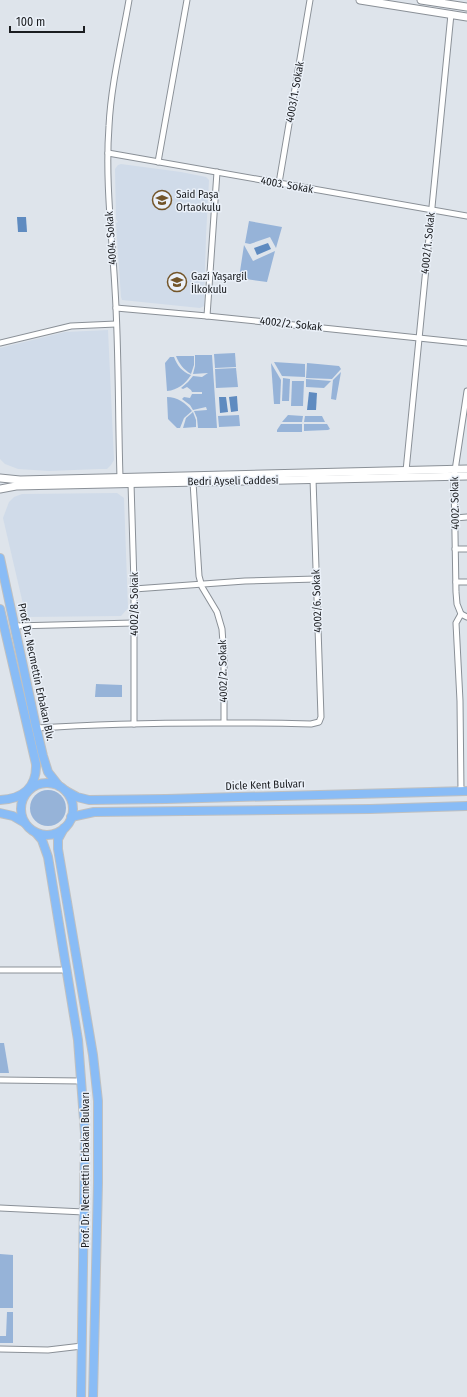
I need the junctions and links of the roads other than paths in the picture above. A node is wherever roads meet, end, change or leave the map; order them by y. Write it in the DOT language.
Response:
graph roads {
  1 [pos="129,0"];
  2 [pos="187,0"];
  3 [pos="310,0"];
  4 [pos="360,0"];
  5 [pos="422,0"];
  6 [pos="453,2"];
  7 [pos="467,7"];
  8 [pos="451,14"];
  9 [pos="467,17"];
  10 [pos="108,153"];
  11 [pos="158,162"];
  12 [pos="217,172"];
  13 [pos="279,183"];
  14 [pos="432,210"];
  15 [pos="467,216"];
  16 [pos="116,308"];
  17 [pos="207,316"];
  18 [pos="116,324"];
  19 [pos="418,338"];
  20 [pos="467,343"];
  21 [pos="0,344"];
  22 [pos="467,391"];
  23 [pos="467,469"];
  24 [pos="406,471"];
  25 [pos="454,473"];
  26 [pos="467,476"];
  27 [pos="120,477"];
  28 [pos="0,478"];
  29 [pos="314,479"];
  30 [pos="193,482"];
  31 [pos="131,483"];
  32 [pos="0,489"];
  33 [pos="467,517"];
  34 [pos="454,518"];
  35 [pos="455,549"];
  36 [pos="467,549"];
  37 [pos="0,558"];
  38 [pos="316,579"];
  39 [pos="456,582"];
  40 [pos="467,582"];
  41 [pos="202,585"];
  42 [pos="134,589"];
  43 [pos="0,609"];
  44 [pos="461,614"];
  45 [pos="467,617"];
  46 [pos="134,623"];
  47 [pos="14,626"];
  48 [pos="224,722"];
  49 [pos="134,724"];
  50 [pos="36,728"];
  51 [pos="62,788"];
  52 [pos="464,791"];
  53 [pos="27,792"];
  54 [pos="0,800"];
  55 [pos="467,806"];
  56 [pos="0,814"];
  57 [pos="71,817"];
  58 [pos="24,823"];
  59 [pos="64,828"];
  60 [pos="36,833"];
  61 [pos="0,970"];
  62 [pos="66,970"];
  63 [pos="0,1080"];
  64 [pos="81,1081"];
  65 [pos="0,1208"];
  66 [pos="84,1212"];
  67 [pos="82,1346"];
  68 [pos="0,1349"];
  69 [pos="81,1397"];
  70 [pos="93,1397"];
  1 -- 10 [label="street, 4004. Sokak"];
  2 -- 11 [label="street"];
  3 -- 13 [label="street, 4003/1. Sokak"];
  4 -- 8 [label="main road"];
  5 -- 6 [label="main road"];
  6 -- 7 [label="main road"];
  8 -- 9 [label="main road"];
  8 -- 14 [label="street, 4002/1. Sokak"];
  10 -- 11 [label="street, 4003. Sokak"];
  10 -- 16 [label="street, 4004. Sokak"];
  11 -- 12 [label="street, 4003. Sokak"];
  12 -- 13 [label="street, 4003. Sokak"];
  12 -- 17 [label="street"];
  13 -- 14 [label="street, 4003. Sokak"];
  14 -- 15 [label="street, 4003. Sokak"];
  14 -- 19 [label="street, 4002/1. Sokak"];
  16 -- 17 [label="street, 4002/2. Sokak"];
  16 -- 18 [label="street, 4004. Sokak"];
  17 -- 19 [label="street, 4002/2. Sokak"];
  18 -- 21 [label="street"];
  18 -- 27 [label="street, 4004. Sokak"];
  19 -- 20 [label="street, 4002/2. Sokak"];
  19 -- 24 [label="street, 4002/1. Sokak"];
  22 -- 25 [label="street, 4002. Sokak"];
  23 -- 25 [label="main road, Bedri Ayseli Caddesi"];
  24 -- 25 [label="main road, Bedri Ayseli Caddesi"];
  24 -- 27 [label="main road, Bedri Ayseli Caddesi"];
  25 -- 26 [label="main road, Bedri Ayseli Caddesi"];
  25 -- 29 [label="main road, Bedri Ayseli Caddesi"];
  25 -- 34 [label="street, 4002. Sokak"];
  27 -- 28 [label="main road, Bedri Ayseli Caddesi"];
  29 -- 30 [label="main road, Bedri Ayseli Caddesi"];
  29 -- 38 [label="street, 4002/6. Sokak"];
  30 -- 31 [label="main road, Bedri Ayseli Caddesi"];
  30 -- 41 [label="street, 4002/2. Sokak"];
  31 -- 32 [label="main road, Bedri Ayseli Caddesi"];
  31 -- 42 [label="street, 4002/8. Sokak"];
  33 -- 34 [label="street"];
  34 -- 35 [label="street, 4002. Sokak"];
  35 -- 36 [label="street"];
  35 -- 39 [label="street, 4002. Sokak"];
  37 -- 47 [label="main road, Prof. Dr. Necmettin Erbakan Blv."];
  38 -- 41 [label="street"];
  38 -- 48 [label="street, 4002/6. Sokak"];
  39 -- 40 [label="street"];
  39 -- 44 [label="street, 4002. Sokak"];
  41 -- 42 [label="street"];
  41 -- 48 [label="street, 4002/2. Sokak"];
  42 -- 46 [label="street, 4002/8. Sokak"];
  43 -- 53 [label="main road, Prof. Dr. Necmettin Erbakan Blv."];
  44 -- 45 [label="street"];
  44 -- 52 [label="street"];
  46 -- 47 [label="street"];
  46 -- 49 [label="street, 4002/8. Sokak"];
  47 -- 50 [label="main road, Prof. Dr. Necmettin Erbakan Blv."];
  48 -- 49 [label="street"];
  49 -- 50 [label="street"];
  50 -- 51 [label="main road, Prof. Dr. Necmettin Erbakan Blv."];
  51 -- 52 [label="main road, Dicle Kent Bulvarı"];
  51 -- 53 [label="main road"];
  51 -- 57 [label="main road"];
  53 -- 54 [label="main road"];
  53 -- 58 [label="main road"];
  55 -- 57 [label="main road"];
  56 -- 58 [label="main road"];
  57 -- 59 [label="main road"];
  58 -- 60 [label="main road"];
  59 -- 60 [label="main road"];
  59 -- 70 [label="main road, Prof. Dr. Necmettin Erbakan Bulvarı"];
  60 -- 62 [label="main road, Prof. Dr. Necmettin Erbakan Bulvarı"];
  61 -- 62 [label="street"];
  62 -- 64 [label="main road, Prof. Dr. Necmettin Erbakan Bulvarı"];
  63 -- 64 [label="street"];
  64 -- 66 [label="main road, Prof. Dr. Necmettin Erbakan Bulvarı"];
  65 -- 66 [label="street"];
  66 -- 67 [label="main road, Prof. Dr. Necmettin Erbakan Bulvarı"];
  67 -- 68 [label="street"];
  67 -- 69 [label="main road, Prof. Dr. Necmettin Erbakan Bulvarı"];
}
